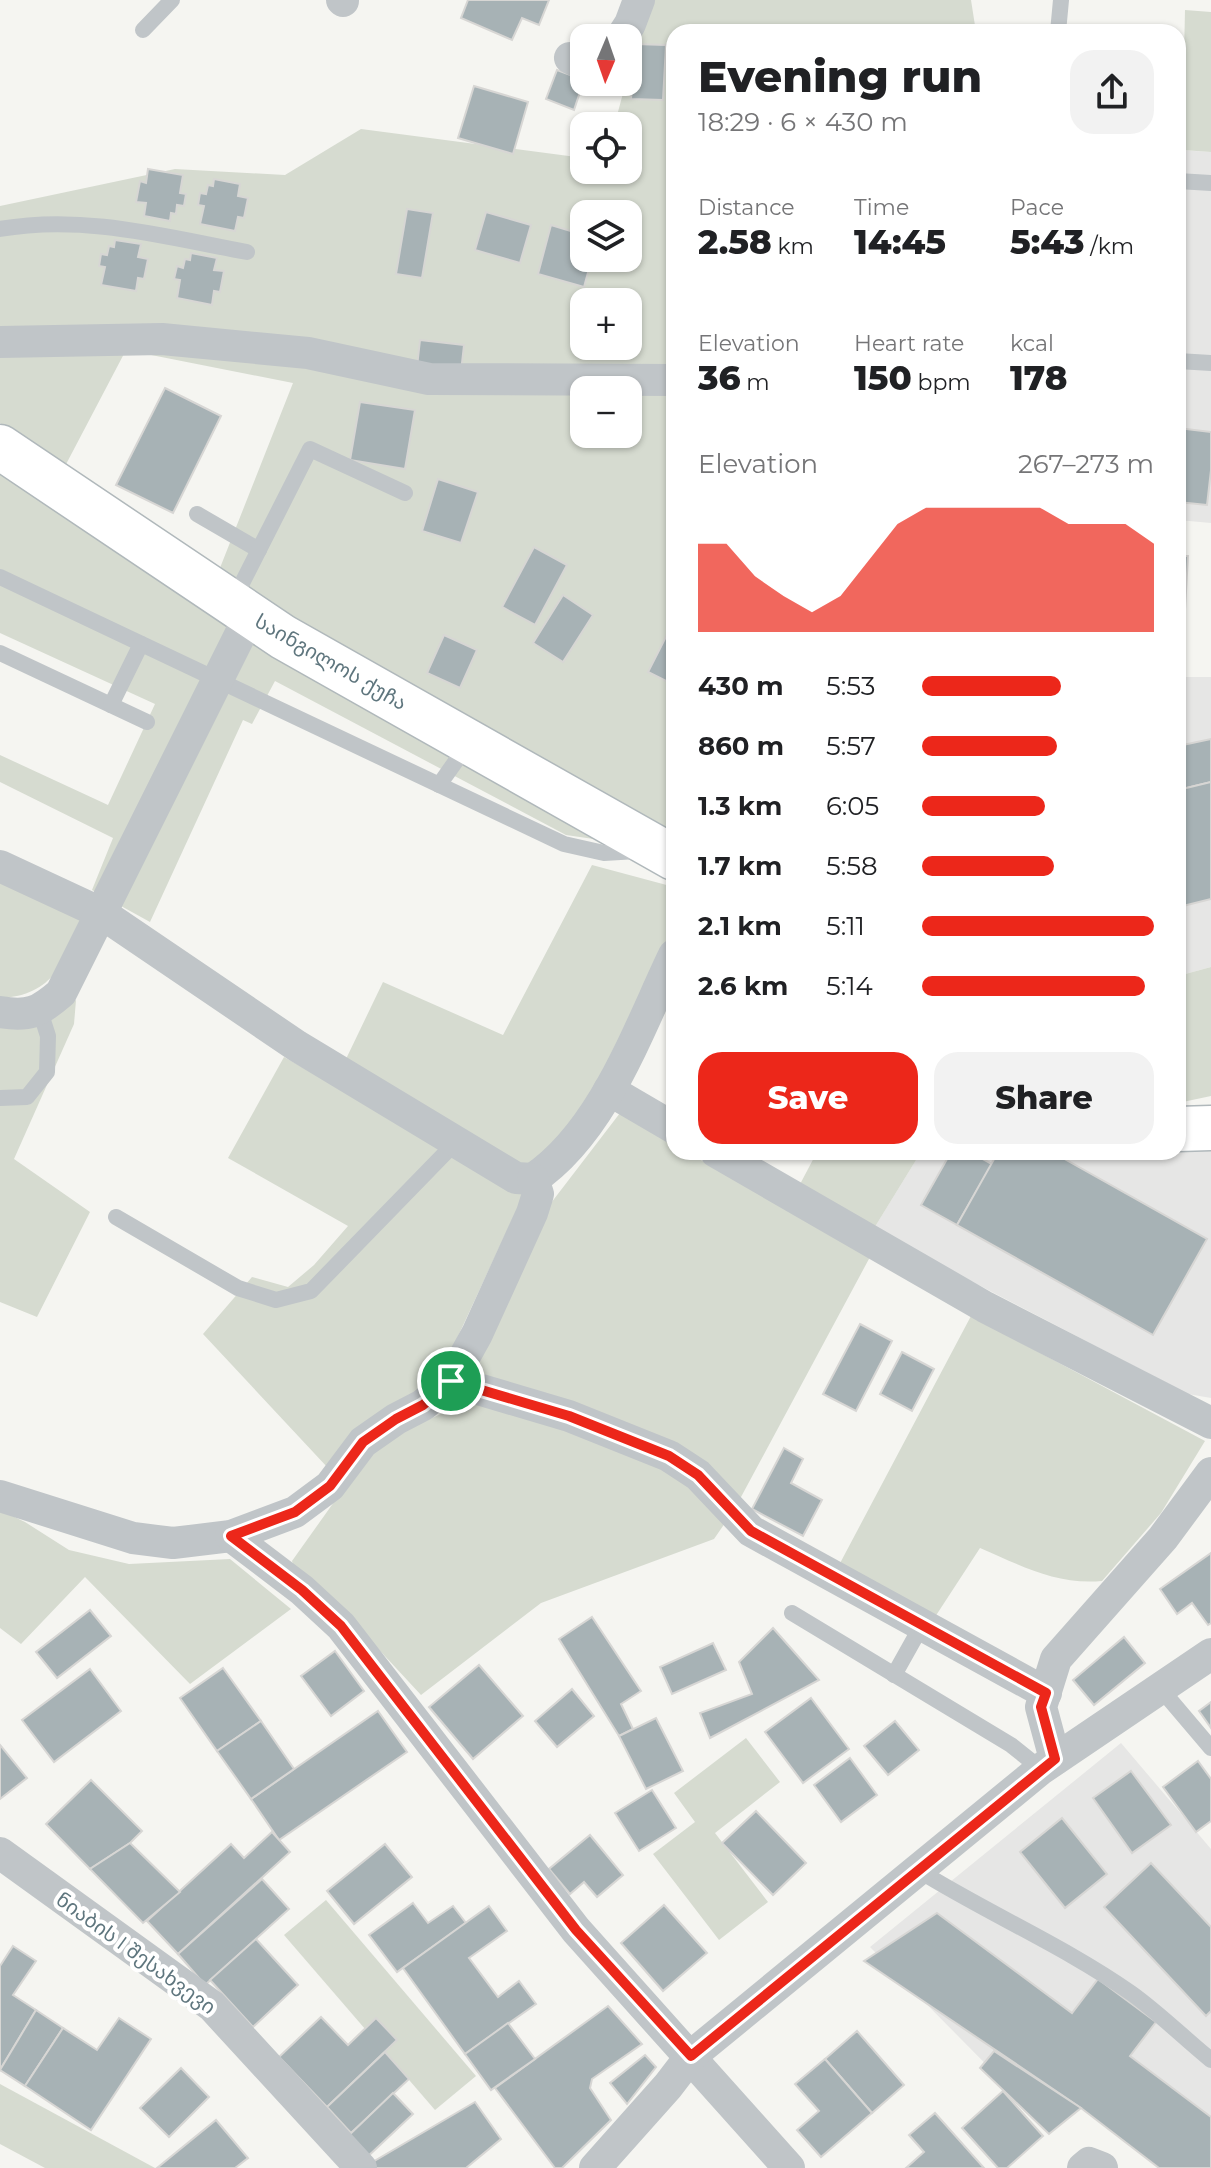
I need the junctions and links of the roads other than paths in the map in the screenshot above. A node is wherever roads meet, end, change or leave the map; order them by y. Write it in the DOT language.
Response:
graph roads {
  1 [pos="172,0"];
  2 [pos="639,0"];
  3 [pos="1061,0"];
  4 [pos="630,24"];
  5 [pos="1059,24"];
  6 [pos="143,30"];
  7 [pos="1186,181"];
  8 [pos="1211,183"];
  9 [pos="0,229"];
  10 [pos="247,252"];
  11 [pos="0,342"];
  12 [pos="1186,361"];
  13 [pos="1211,363"];
  14 [pos="666,380"];
  15 [pos="0,447"];
  16 [pos="405,493"];
  17 [pos="197,514"];
  18 [pos="259,550"];
  19 [pos="0,577"];
  20 [pos="241,609"];
  21 [pos="141,644"];
  22 [pos="0,653"];
  23 [pos="218,680"];
  24 [pos="111,705"];
  25 [pos="147,722"];
  26 [pos="470,742"];
  27 [pos="439,785"];
  28 [pos="666,854"];
  29 [pos="0,866"];
  30 [pos="101,913"];
  31 [pos="666,972"];
  32 [pos="40,1011"];
  33 [pos="0,1012"];
  34 [pos="609,1090"];
  35 [pos="0,1098"];
  36 [pos="666,1123"];
  37 [pos="1211,1128"];
  38 [pos="1186,1129"];
  39 [pos="456,1142"];
  40 [pos="730,1160"];
  41 [pos="533,1179"];
  42 [pos="116,1217"];
  43 [pos="451,1381"];
  44 [pos="1211,1423"];
  45 [pos="1211,1473"];
  46 [pos="0,1496"];
  47 [pos="231,1536"];
  48 [pos="792,1613"];
  49 [pos="922,1625"];
  50 [pos="1211,1654"];
  51 [pos="894,1675"];
  52 [pos="1160,1688"];
  53 [pos="1046,1693"];
  54 [pos="1211,1748"];
  55 [pos="1048,1764"];
  56 [pos="0,1853"];
  57 [pos="918,1870"];
  58 [pos="691,2056"];
  59 [pos="1211,2060"];
  60 [pos="361,2168"];
  61 [pos="595,2168"];
  62 [pos="789,2168"];
  63 [pos="1083,2168"];
  64 [pos="1102,2168"];
  1 -- 6 [label="lane"];
  2 -- 4 [label="street"];
  3 -- 5 [label="lane"];
  7 -- 8 [label="lane"];
  9 -- 10 [label="lane"];
  11 -- 14 [label="street"];
  12 -- 13 [label="lane"];
  15 -- 20 [label="street, საინგილოს ქუჩა"];
  16 -- 18 [label="lane"];
  17 -- 18 [label="lane"];
  18 -- 20 [label="lane"];
  19 -- 21 [label="lane"];
  20 -- 23 [label="street"];
  20 -- 26 [label="street, საინგილოს ქუჩა"];
  21 -- 23 [label="lane"];
  21 -- 24 [label="lane"];
  22 -- 24 [label="lane"];
  23 -- 27 [label="lane"];
  23 -- 30 [label="street"];
  24 -- 25 [label="lane"];
  26 -- 27 [label="lane"];
  26 -- 28 [label="street, საინგილოს ქუჩა"];
  27 -- 28 [label="lane"];
  29 -- 30 [label="street"];
  30 -- 32 [label="street"];
  30 -- 39 [label="street"];
  31 -- 34 [label="street"];
  32 -- 33 [label="street"];
  32 -- 35 [label="lane"];
  34 -- 36 [label="street"];
  34 -- 41 [label="street"];
  37 -- 38 [label="street"];
  39 -- 41 [label="street"];
  39 -- 42 [label="lane"];
  40 -- 44 [label="street"];
  41 -- 43 [label="street"];
  43 -- 47 [label="street"];
  43 -- 49 [label="street"];
  45 -- 53 [label="street"];
  46 -- 47 [label="street"];
  47 -- 58 [label="street"];
  48 -- 51 [label="lane"];
  49 -- 51 [label="lane"];
  49 -- 53 [label="street"];
  50 -- 52 [label="street"];
  51 -- 55 [label="lane"];
  52 -- 54 [label="lane"];
  52 -- 55 [label="street"];
  53 -- 55 [label="street"];
  55 -- 57 [label="street"];
  56 -- 60 [label="street, ნიაბის I შესახვევი"];
  57 -- 58 [label="street"];
  57 -- 59 [label="lane"];
  58 -- 61 [label="street"];
  58 -- 62 [label="street"];
  63 -- 64 [label="street"];
}
